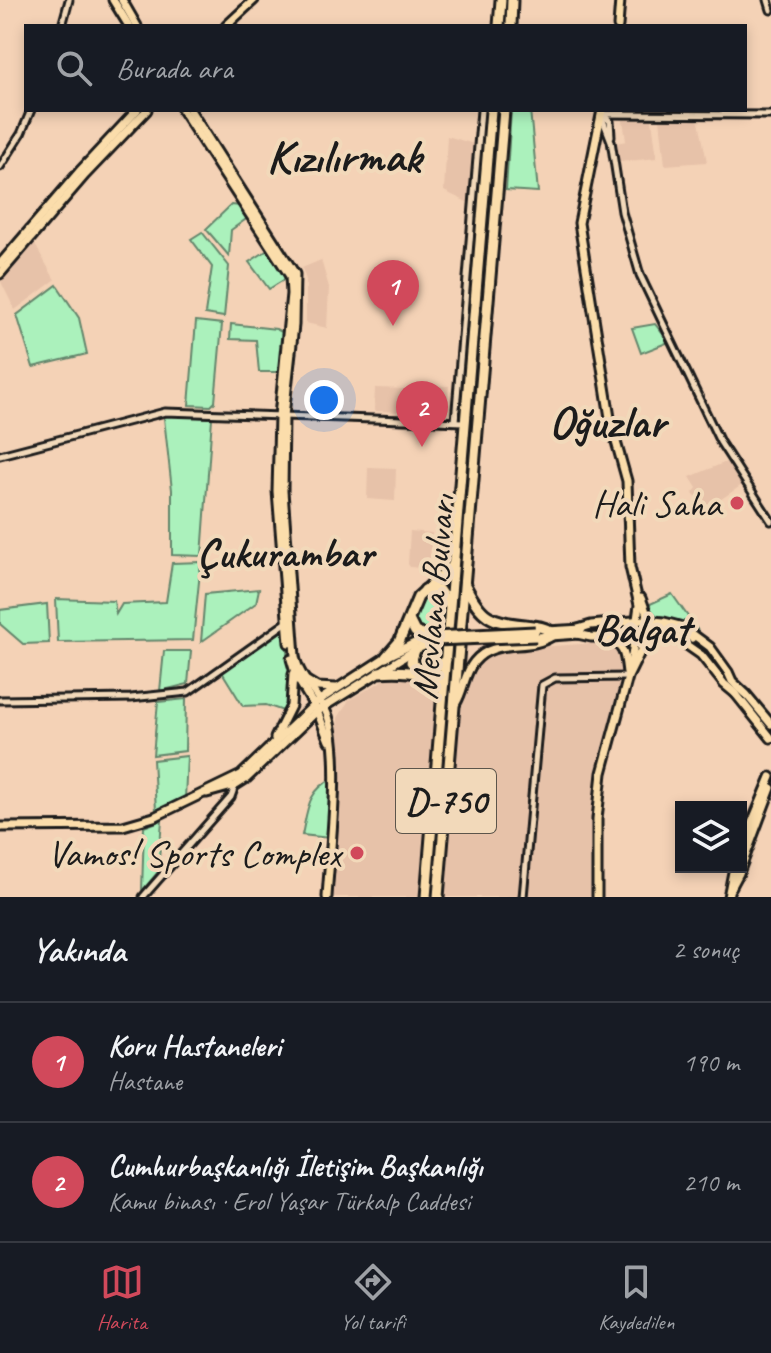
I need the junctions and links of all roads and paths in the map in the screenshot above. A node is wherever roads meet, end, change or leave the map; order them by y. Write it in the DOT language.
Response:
graph roads {
  1 [pos="69,0"];
  2 [pos="113,0"];
  3 [pos="122,0"];
  4 [pos="254,0"];
  5 [pos="261,0"];
  6 [pos="501,0"];
  7 [pos="512,0"];
  8 [pos="620,0"];
  9 [pos="768,0"];
  10 [pos="771,10"];
  11 [pos="63,24"];
  12 [pos="128,24"];
  13 [pos="136,24"];
  14 [pos="228,24"];
  15 [pos="235,24"];
  16 [pos="499,24"];
  17 [pos="511,24"];
  18 [pos="618,24"];
  19 [pos="30,112"];
  20 [pos="135,112"];
  21 [pos="145,112"];
  22 [pos="183,112"];
  23 [pos="191,112"];
  24 [pos="481,112"];
  25 [pos="491,112"];
  26 [pos="504,112"];
  27 [pos="601,112"];
  28 [pos="771,115"];
  29 [pos="0,167"];
  30 [pos="275,244"];
  31 [pos="0,264"];
  32 [pos="0,274"];
  33 [pos="281,416"];
  34 [pos="460,421"];
  35 [pos="0,455"];
  36 [pos="771,521"];
  37 [pos="453,565"];
  38 [pos="633,581"];
  39 [pos="464,584"];
  40 [pos="425,590"];
  41 [pos="450,606"];
  42 [pos="409,620"];
  43 [pos="637,620"];
  44 [pos="648,620"];
  45 [pos="287,622"];
  46 [pos="578,632"];
  47 [pos="630,632"];
  48 [pos="551,633"];
  49 [pos="597,637"];
  50 [pos="432,638"];
  51 [pos="646,638"];
  52 [pos="415,650"];
  53 [pos="386,657"];
  54 [pos="446,660"];
  55 [pos="291,664"];
  56 [pos="379,672"];
  57 [pos="629,674"];
  58 [pos="305,679"];
  59 [pos="732,681"];
  60 [pos="444,684"];
  61 [pos="342,685"];
  62 [pos="738,697"];
  63 [pos="0,700"];
  64 [pos="454,705"];
  65 [pos="318,706"];
  66 [pos="771,724"];
  67 [pos="771,731"];
  68 [pos="771,738"];
  69 [pos="771,744"];
  70 [pos="270,748"];
  71 [pos="771,777"];
  72 [pos="230,783"];
  73 [pos="771,788"];
  74 [pos="0,827"];
  75 [pos="747,835"];
  76 [pos="747,850"];
  77 [pos="733,873"];
  78 [pos="738,873"];
  79 [pos="729,893"];
  80 [pos="143,897"];
  81 [pos="327,897"];
  82 [pos="426,897"];
  83 [pos="438,897"];
  84 [pos="523,897"];
  85 [pos="597,897"];
  1 -- 11 [label="street"];
  2 -- 12 [label="main road"];
  3 -- 13 [label="main road"];
  4 -- 14 [label="main road"];
  5 -- 15 [label="main road"];
  6 -- 16 [label="highway"];
  7 -- 17 [label="highway"];
  8 -- 18 [label="main road"];
  9 -- 10 [label="street"];
  19 -- 29 [label="street"];
  20 -- 31 [label="main road"];
  21 -- 32 [label="main road"];
  22 -- 30 [label="main road"];
  23 -- 30 [label="main road"];
  24 -- 34 [label="street, Mevlana Bulvarı"];
  25 -- 34 [label="highway, Mevlana Bulvarı"];
  26 -- 39 [label="highway, Mevlana Bulvarı / D-750"];
  27 -- 28 [label="street"];
  27 -- 36 [label="street"];
  27 -- 38 [label="main road"];
  30 -- 33 [label="main road"];
  33 -- 34 [label="street"];
  33 -- 35 [label="street"];
  33 -- 45 [label="main road"];
  33 -- 58 [label="main road"];
  34 -- 37 [label="highway, Mevlana Bulvarı"];
  37 -- 40 [label="highway"];
  37 -- 41 [label="highway, Mevlana Bulvarı"];
  38 -- 43 [label="main road"];
  38 -- 44 [label="main road"];
  39 -- 48 [label="highway"];
  39 -- 64 [label="highway, Mevlana Bulvarı / D-750"];
  40 -- 41 [label="highway"];
  40 -- 42 [label="highway"];
  41 -- 54 [label="highway, Mevlana Bulvarı"];
  42 -- 50 [label="highway"];
  42 -- 53 [label="highway"];
  43 -- 44 [label="main road"];
  43 -- 46 [label="main road"];
  43 -- 47 [label="main road"];
  44 -- 51 [label="main road"];
  44 -- 59 [label="main road"];
  45 -- 55 [label="main road"];
  45 -- 63 [label="street"];
  46 -- 47 [label="main road"];
  46 -- 48 [label="main road"];
  46 -- 49 [label="main road"];
  47 -- 49 [label="main road"];
  47 -- 51 [label="main road"];
  47 -- 57 [label="main road"];
  48 -- 50 [label="main road, bridge"];
  48 -- 64 [label="main road"];
  49 -- 57 [label="main road"];
  50 -- 52 [label="main road"];
  50 -- 53 [label="main road"];
  51 -- 57 [label="main road"];
  51 -- 62 [label="main road"];
  52 -- 54 [label="highway"];
  52 -- 56 [label="main road"];
  53 -- 61 [label="main road"];
  54 -- 60 [label="highway, Mevlana Bulvarı"];
  55 -- 65 [label="main road"];
  55 -- 70 [label="main road"];
  56 -- 60 [label="highway"];
  56 -- 65 [label="main road"];
  57 -- 84 [label="street"];
  57 -- 85 [label="main road"];
  58 -- 61 [label="main road"];
  58 -- 65 [label="main road"];
  59 -- 62 [label="main road"];
  59 -- 66 [label="main road"];
  59 -- 67 [label="main road"];
  60 -- 82 [label="highway, Mevlana Bulvarı"];
  61 -- 65 [label="main road"];
  62 -- 68 [label="main road"];
  62 -- 69 [label="main road"];
  64 -- 83 [label="highway, Mevlana Bulvarı / D-750"];
  65 -- 70 [label="main road"];
  65 -- 72 [label="main road"];
  65 -- 81 [label="main road"];
  70 -- 72 [label="main road"];
  71 -- 75 [label="main road"];
  72 -- 74 [label="main road"];
  72 -- 80 [label="street"];
  73 -- 76 [label="main road"];
  77 -- 79 [label="main road"];
  78 -- 79 [label="main road"];
}
